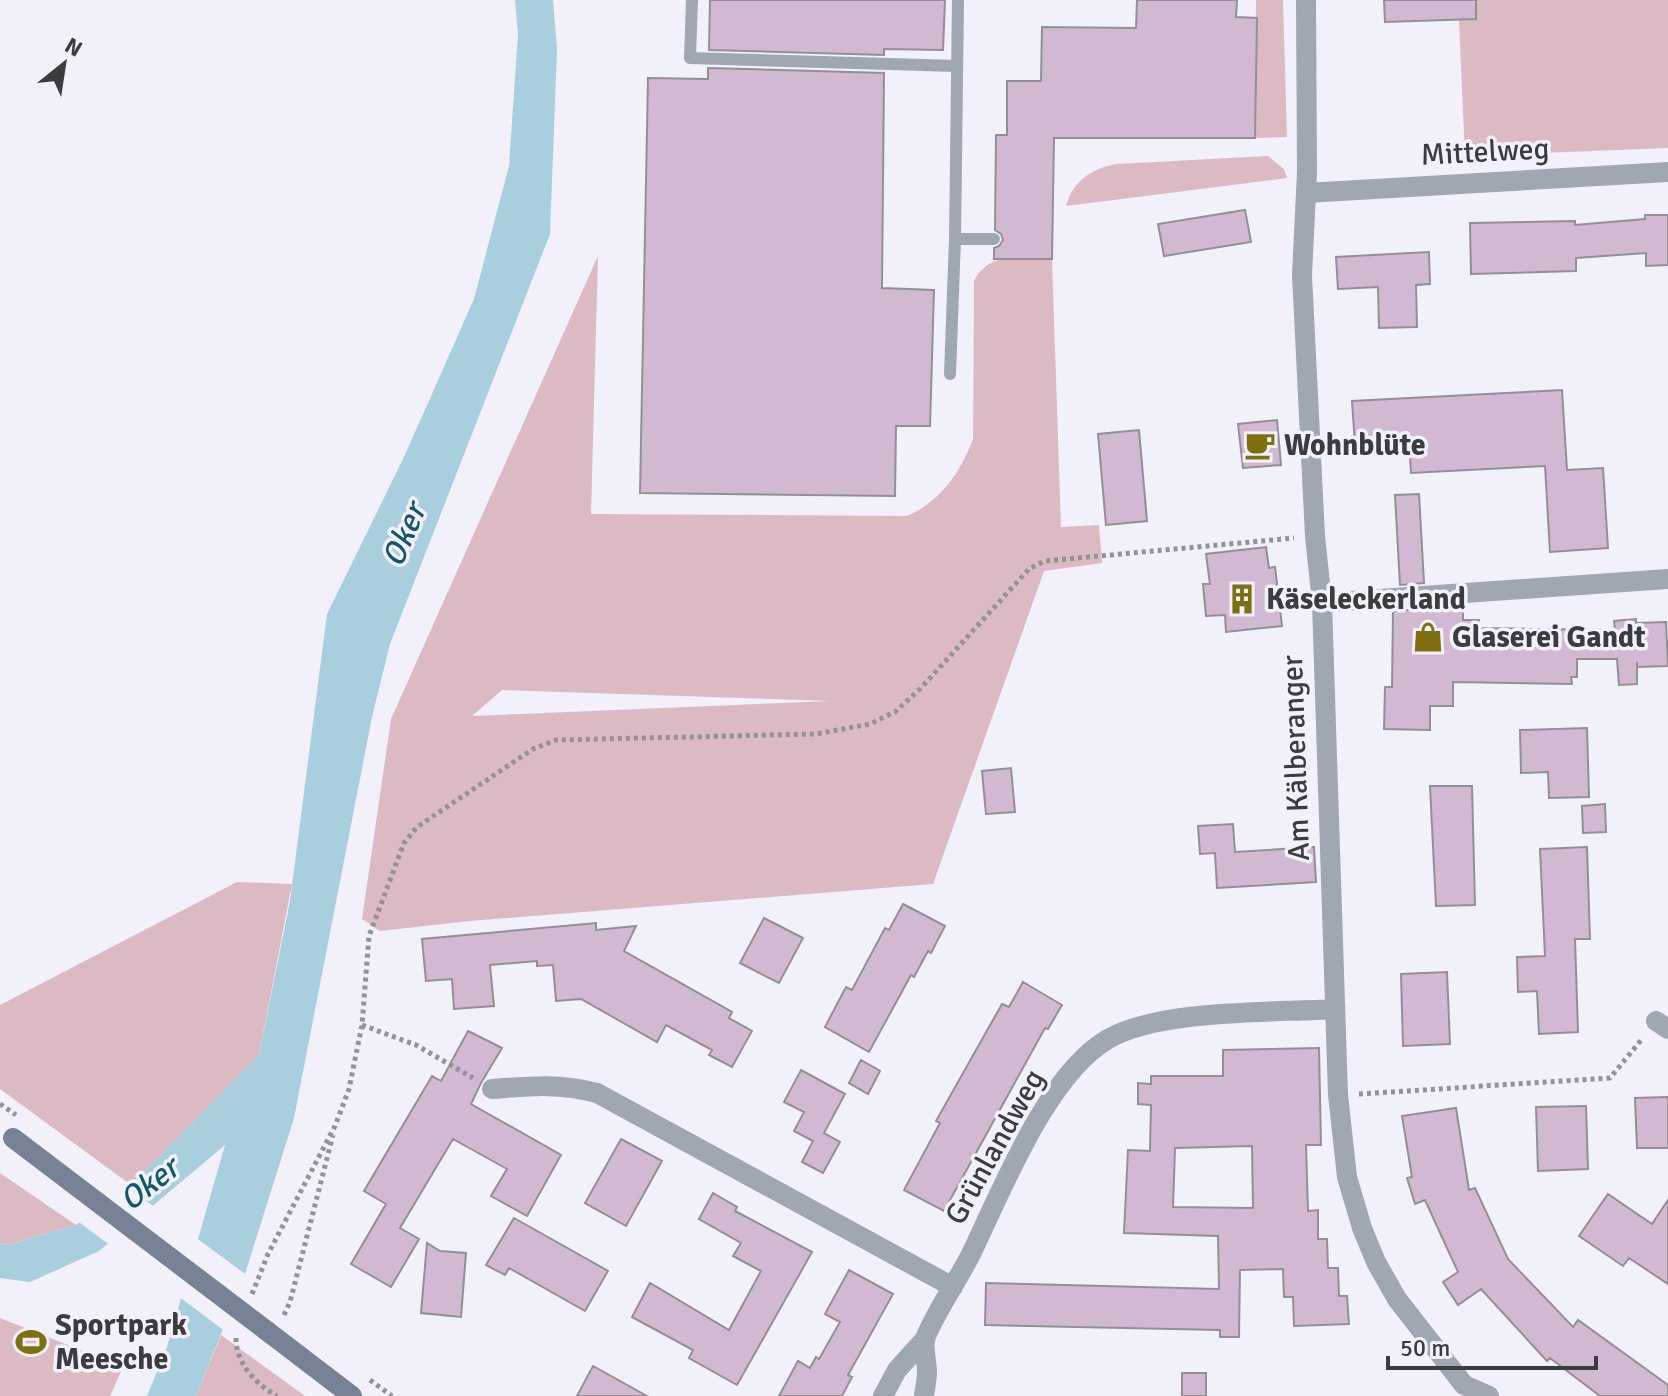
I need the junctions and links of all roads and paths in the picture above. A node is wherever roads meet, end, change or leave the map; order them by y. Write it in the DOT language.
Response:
graph roads {
  1 [pos="692,0"];
  2 [pos="958,0"];
  3 [pos="1306,0"];
  4 [pos="957,66"];
  5 [pos="1668,172"];
  6 [pos="1306,193"];
  7 [pos="955,239"];
  8 [pos="994,239"];
  9 [pos="950,374"];
  10 [pos="1315,536"];
  11 [pos="1668,579"];
  12 [pos="1322,603"];
  13 [pos="1334,1009"];
  14 [pos="362,1025"];
  15 [pos="1662,1025"];
  16 [pos="492,1089"];
  17 [pos="1338,1095"];
  18 [pos="335,1126"];
  19 [pos="6,1134"];
  20 [pos="953,1287"];
  21 [pos="252,1295"];
  22 [pos="284,1315"];
  23 [pos="241,1324"];
  24 [pos="925,1339"];
  25 [pos="1462,1391"];
  26 [pos="277,1396"];
  27 [pos="352,1396"];
  28 [pos="883,1396"];
  29 [pos="924,1396"];
  30 [pos="1489,1396"];
  1 -- 4 [label="lane"];
  2 -- 4 [label="lane"];
  3 -- 6 [label="street, Am Kälberanger"];
  4 -- 7 [label="lane"];
  5 -- 6 [label="street, Mittelweg"];
  6 -- 10 [label="street, Am Kälberanger"];
  7 -- 8 [label="lane"];
  7 -- 9 [label="lane"];
  10 -- 12 [label="street, Am Kälberanger"];
  10 -- 14 [label="path"];
  11 -- 12 [label="street"];
  12 -- 13 [label="street, Am Kälberanger"];
  13 -- 17 [label="street, Am Kälberanger"];
  13 -- 20 [label="street, Grünlandweg"];
  14 -- 16 [label="path"];
  14 -- 18 [label="path"];
  15 -- 17 [label="path"];
  16 -- 20 [label="street"];
  17 -- 25 [label="street, Am Kälberanger"];
  18 -- 21 [label="path"];
  18 -- 22 [label="path"];
  19 -- 27 [label="main road, bridge"];
  20 -- 24 [label="street, Grünlandweg"];
  23 -- 26 [label="path"];
  24 -- 28 [label="street, Grünlandweg"];
  24 -- 29 [label="street"];
  25 -- 30 [label="street"];
}
